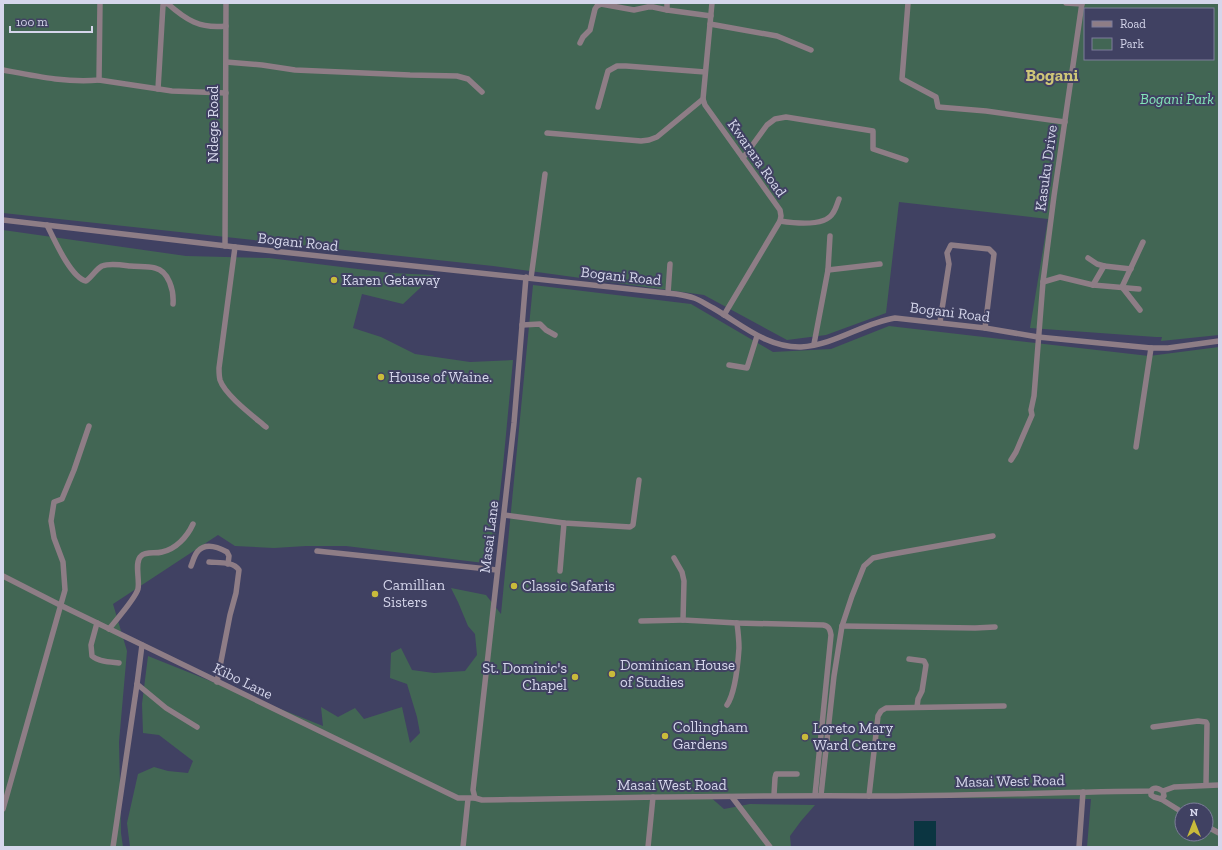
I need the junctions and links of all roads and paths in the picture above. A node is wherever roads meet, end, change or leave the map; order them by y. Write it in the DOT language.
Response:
graph roads {
  1 [pos="100,3"];
  2 [pos="226,3"];
  3 [pos="667,3"];
  4 [pos="712,3"];
  5 [pos="908,3"];
  6 [pos="1066,3"];
  7 [pos="1082,4"];
  8 [pos="667,10"];
  9 [pos="710,16"];
  10 [pos="710,24"];
  11 [pos="226,26"];
  12 [pos="580,44"];
  13 [pos="811,50"];
  14 [pos="226,62"];
  15 [pos="3,70"];
  16 [pos="705,72"];
  17 [pos="99,80"];
  18 [pos="158,89"];
  19 [pos="482,92"];
  20 [pos="226,93"];
  21 [pos="703,99"];
  22 [pos="598,107"];
  23 [pos="1065,122"];
  24 [pos="547,133"];
  25 [pos="743,158"];
  26 [pos="906,160"];
  27 [pos="545,174"];
  28 [pos="838,199"];
  29 [pos="3,220"];
  30 [pos="780,221"];
  31 [pos="47,225"];
  32 [pos="830,236"];
  33 [pos="1143,242"];
  34 [pos="225,246"];
  35 [pos="235,247"];
  36 [pos="1088,258"];
  37 [pos="670,264"];
  38 [pos="880,264"];
  39 [pos="1104,266"];
  40 [pos="1131,268"];
  41 [pos="828,270"];
  42 [pos="529,278"];
  43 [pos="1043,282"];
  44 [pos="1093,285"];
  45 [pos="1122,287"];
  46 [pos="1139,289"];
  47 [pos="668,293"];
  48 [pos="173,304"];
  49 [pos="1140,310"];
  50 [pos="724,315"];
  51 [pos="940,322"];
  52 [pos="522,325"];
  53 [pos="985,328"];
  54 [pos="555,335"];
  55 [pos="757,336"];
  56 [pos="1038,337"];
  57 [pos="1219,341"];
  58 [pos="814,344"];
  59 [pos="1150,348"];
  60 [pos="728,365"];
  61 [pos="90,426"];
  62 [pos="266,426"];
  63 [pos="1136,447"];
  64 [pos="1011,460"];
  65 [pos="639,480"];
  66 [pos="504,515"];
  67 [pos="564,523"];
  68 [pos="193,524"];
  69 [pos="993,536"];
  70 [pos="317,551"];
  71 [pos="674,558"];
  72 [pos="209,562"];
  73 [pos="228,564"];
  74 [pos="191,566"];
  75 [pos="497,570"];
  76 [pos="560,571"];
  77 [pos="3,576"];
  78 [pos="60,605"];
  79 [pos="682,620"];
  80 [pos="641,621"];
  81 [pos="96,623"];
  82 [pos="737,623"];
  83 [pos="842,626"];
  84 [pos="995,627"];
  85 [pos="109,629"];
  86 [pos="142,645"];
  87 [pos="909,659"];
  88 [pos="119,663"];
  89 [pos="218,682"];
  90 [pos="137,684"];
  91 [pos="727,705"];
  92 [pos="1004,706"];
  93 [pos="917,707"];
  94 [pos="197,727"];
  95 [pos="1153,727"];
  96 [pos="797,774"];
  97 [pos="1206,785"];
  98 [pos="1219,785"];
  99 [pos="1151,791"];
  100 [pos="1164,791"];
  101 [pos="1083,792"];
  102 [pos="774,795"];
  103 [pos="814,795"];
  104 [pos="822,795"];
  105 [pos="869,796"];
  106 [pos="653,797"];
  107 [pos="732,797"];
  108 [pos="475,798"];
  109 [pos="468,799"];
  110 [pos="1161,800"];
  111 [pos="1174,807"];
  112 [pos="3,809"];
  113 [pos="113,847"];
  114 [pos="463,847"];
  115 [pos="648,847"];
  116 [pos="770,847"];
  117 [pos="1079,847"];
  1 -- 17 [label="street"];
  2 -- 11 [label="street, Ndege Road"];
  3 -- 8 [label="street"];
  4 -- 9 [label="street"];
  5 -- 23 [label="street"];
  6 -- 7 [label="street"];
  7 -- 23 [label="street, Kasuku Drive"];
  8 -- 9 [label="street"];
  8 -- 12 [label="street"];
  9 -- 10 [label="street"];
  10 -- 13 [label="street"];
  10 -- 16 [label="street"];
  11 -- 14 [label="street, Ndege Road"];
  11 -- 18 [label="street"];
  14 -- 19 [label="street"];
  14 -- 20 [label="street, Ndege Road"];
  15 -- 17 [label="street"];
  16 -- 21 [label="street"];
  16 -- 22 [label="street"];
  17 -- 18 [label="street"];
  18 -- 20 [label="street"];
  20 -- 34 [label="street, Ndege Road"];
  21 -- 24 [label="street"];
  21 -- 25 [label="street, Kwarara Road"];
  23 -- 43 [label="street, Kasuku Drive"];
  25 -- 26 [label="street"];
  25 -- 30 [label="street, Kwarara Road"];
  27 -- 42 [label="street, Masai Lane"];
  28 -- 30 [label="street"];
  29 -- 31 [label="street, Bogani Road"];
  30 -- 50 [label="street, Kwarara Road"];
  31 -- 34 [label="street, Bogani Road"];
  31 -- 48 [label="street"];
  32 -- 41 [label="street"];
  33 -- 40 [label="street"];
  34 -- 35 [label="street, Bogani Road"];
  35 -- 42 [label="street, Bogani Road"];
  35 -- 62 [label="street"];
  36 -- 39 [label="street"];
  37 -- 47 [label="street"];
  38 -- 41 [label="street"];
  39 -- 40 [label="street"];
  39 -- 44 [label="street"];
  40 -- 45 [label="street"];
  41 -- 58 [label="street"];
  42 -- 47 [label="street, Bogani Road"];
  42 -- 52 [label="street, Masai Lane"];
  43 -- 44 [label="street"];
  43 -- 56 [label="street, Kasuku Drive"];
  44 -- 45 [label="street"];
  45 -- 46 [label="street"];
  45 -- 49 [label="street"];
  47 -- 50 [label="street, Bogani Road"];
  50 -- 55 [label="street, Bogani Road"];
  51 -- 53 [label="street, Bogani Road"];
  51 -- 53 [label="street"];
  51 -- 58 [label="street, Bogani Road"];
  52 -- 54 [label="street"];
  52 -- 66 [label="street, Masai Lane"];
  53 -- 56 [label="street, Bogani Road"];
  55 -- 58 [label="street, Bogani Road"];
  55 -- 60 [label="street"];
  56 -- 59 [label="street, Bogani Road"];
  56 -- 64 [label="street, Kasuku Drive"];
  57 -- 59 [label="street, Bogani Road"];
  59 -- 63 [label="street"];
  61 -- 78 [label="street"];
  65 -- 67 [label="street"];
  66 -- 67 [label="street"];
  66 -- 75 [label="street, Masai Lane"];
  67 -- 76 [label="street"];
  68 -- 85 [label="street"];
  69 -- 83 [label="street"];
  70 -- 75 [label="street"];
  71 -- 79 [label="street"];
  72 -- 73 [label="street"];
  73 -- 74 [label="street"];
  73 -- 89 [label="street"];
  75 -- 108 [label="street, Masai Lane"];
  77 -- 78 [label="street, Kibo Lane"];
  78 -- 81 [label="street, Kibo Lane"];
  78 -- 112 [label="street"];
  79 -- 80 [label="street"];
  79 -- 82 [label="street"];
  81 -- 85 [label="street, Kibo Lane"];
  81 -- 88 [label="street"];
  82 -- 91 [label="street"];
  82 -- 103 [label="street"];
  83 -- 84 [label="street"];
  83 -- 104 [label="street"];
  85 -- 86 [label="street, Kibo Lane"];
  86 -- 89 [label="street, Kibo Lane"];
  86 -- 90 [label="street"];
  87 -- 93 [label="street"];
  89 -- 109 [label="street, Kibo Lane"];
  90 -- 94 [label="street"];
  90 -- 113 [label="street"];
  92 -- 93 [label="street"];
  93 -- 105 [label="street"];
  95 -- 97 [label="street"];
  96 -- 102 [label="street"];
  97 -- 98 [label="street"];
  97 -- 100 [label="street"];
  99 -- 100 [label="street"];
  99 -- 101 [label="street, Masai West Road"];
  99 -- 110 [label="street"];
  100 -- 110 [label="street"];
  101 -- 105 [label="street, Masai West Road"];
  101 -- 117 [label="street"];
  102 -- 103 [label="street, Masai West Road"];
  102 -- 107 [label="street, Masai West Road"];
  103 -- 104 [label="street, Masai West Road"];
  104 -- 105 [label="street, Masai West Road"];
  106 -- 107 [label="street, Masai West Road"];
  106 -- 108 [label="street, Masai West Road"];
  106 -- 115 [label="street"];
  107 -- 116 [label="street"];
  108 -- 109 [label="street, Kibo Lane"];
  109 -- 114 [label="street"];
  110 -- 111 [label="street"];
}
